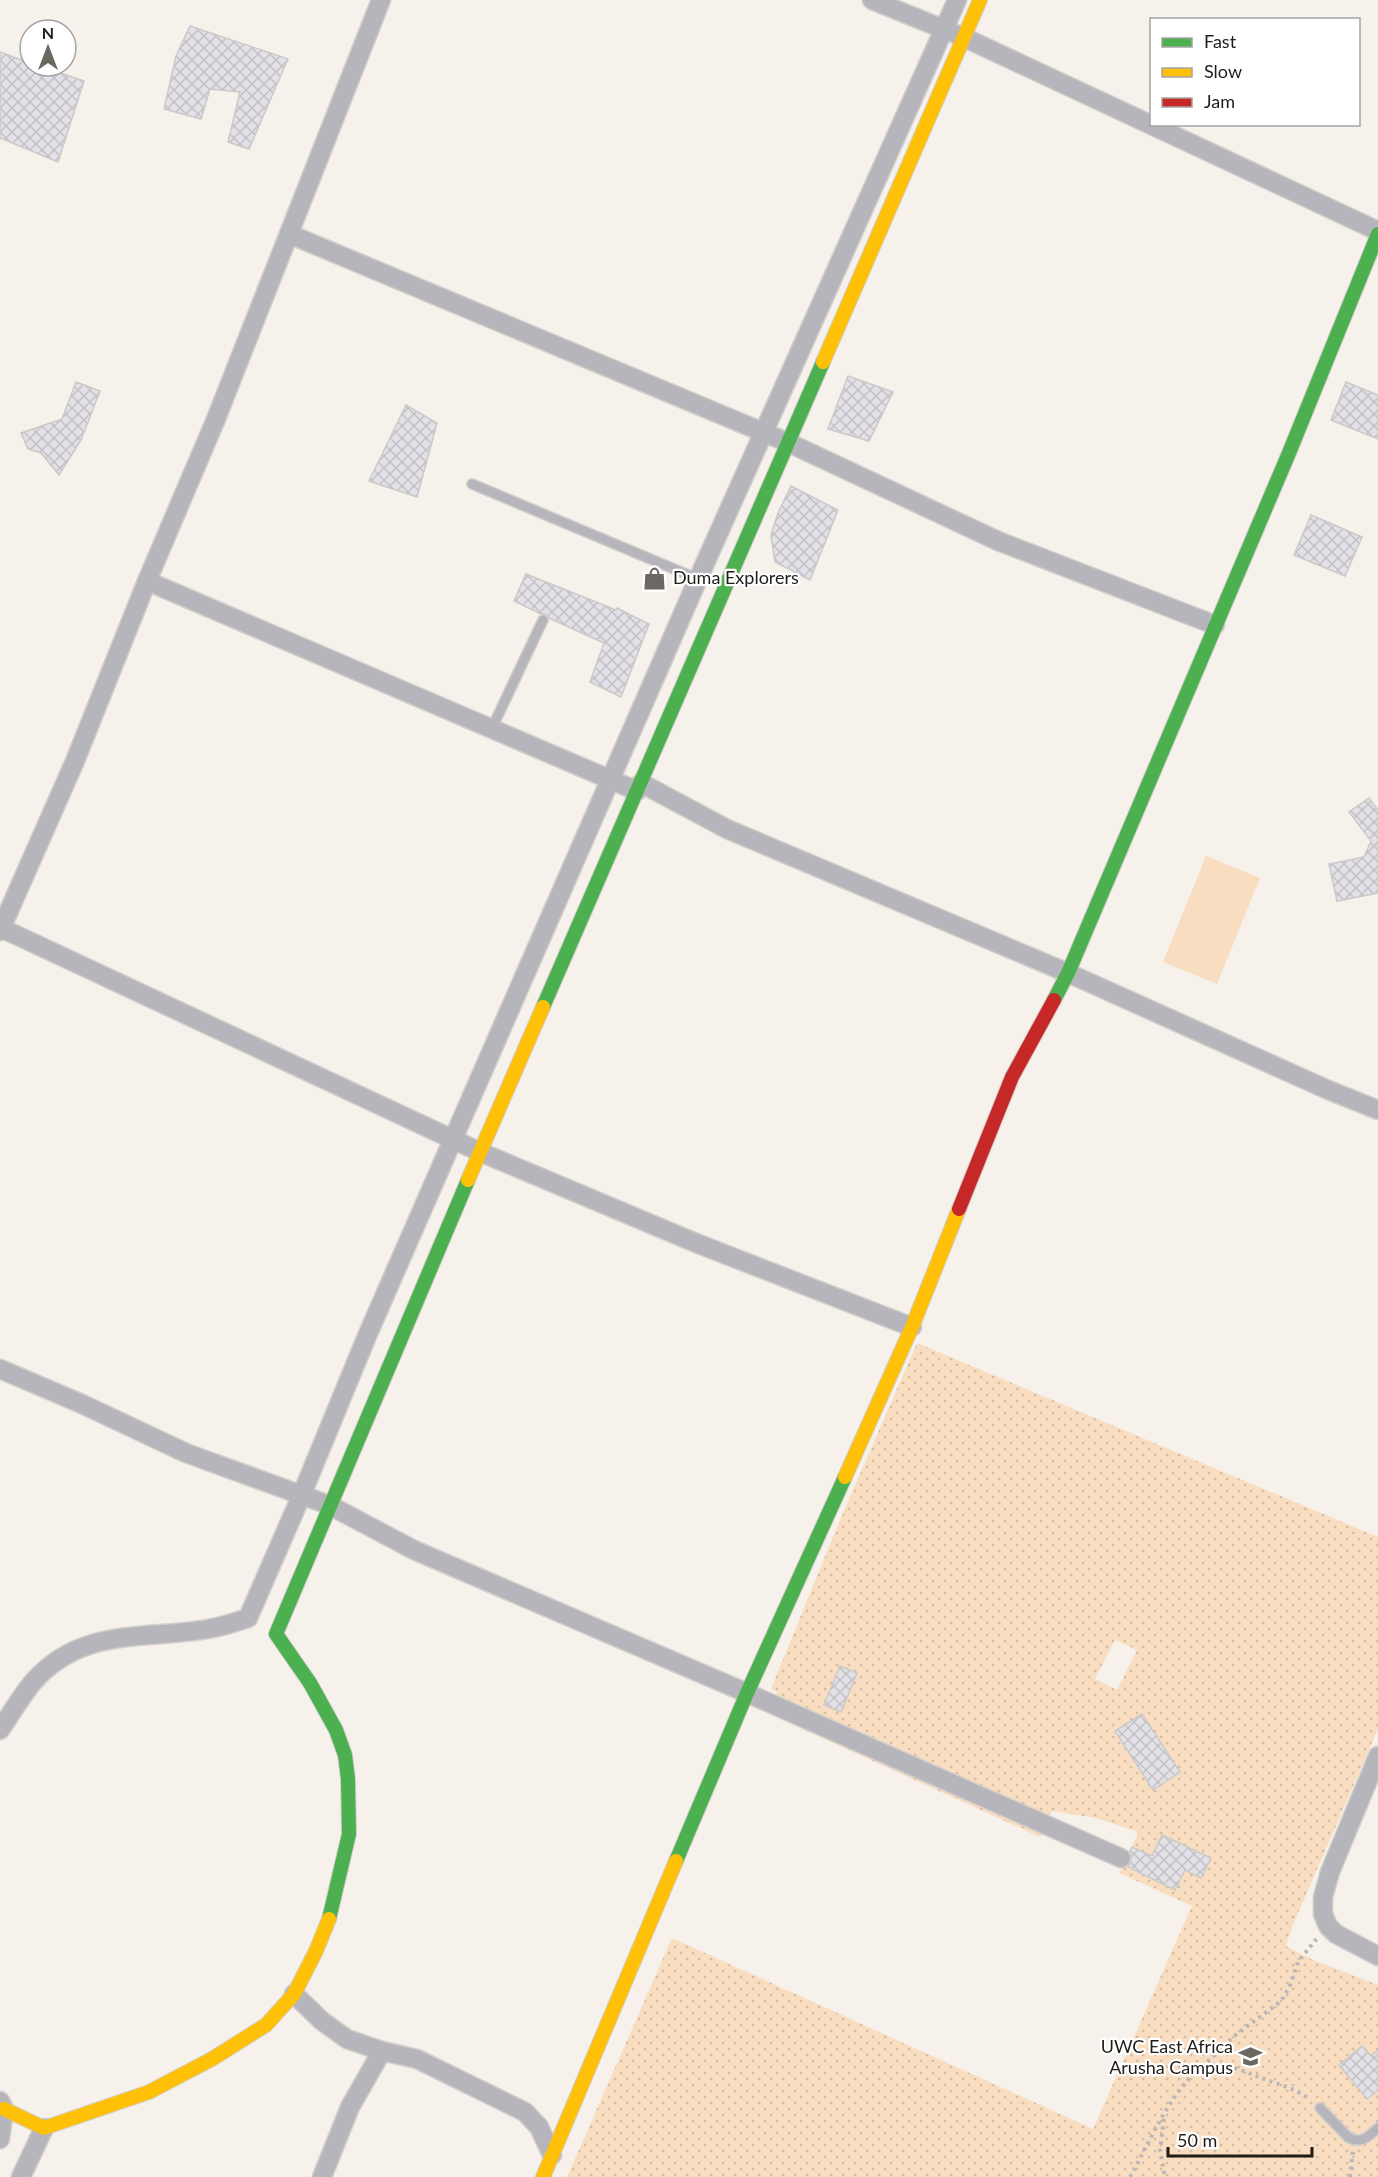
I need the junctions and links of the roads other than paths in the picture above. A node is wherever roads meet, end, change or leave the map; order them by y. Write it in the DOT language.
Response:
graph roads {
  1 [pos="381,0"];
  2 [pos="872,0"];
  3 [pos="957,0"];
  4 [pos="980,0"];
  5 [pos="944,30"];
  6 [pos="963,37"];
  7 [pos="1150,125"];
  8 [pos="1152,126"];
  9 [pos="1378,232"];
  10 [pos="289,234"];
  11 [pos="763,433"];
  12 [pos="789,442"];
  13 [pos="472,484"];
  14 [pos="698,579"];
  15 [pos="147,581"];
  16 [pos="543,620"];
  17 [pos="1215,625"];
  18 [pos="492,728"];
  19 [pos="610,779"];
  20 [pos="639,787"];
  21 [pos="1,930"];
  22 [pos="1068,973"];
  23 [pos="1378,1110"];
  24 [pos="453,1140"];
  25 [pos="480,1152"];
  26 [pos="912,1327"];
  27 [pos="0,1369"];
  28 [pos="302,1494"];
  29 [pos="328,1505"];
  30 [pos="248,1618"];
  31 [pos="276,1634"];
  32 [pos="747,1693"];
  33 [pos="0,1730"];
  34 [pos="1378,1756"];
  35 [pos="1121,1858"];
  36 [pos="1378,1956"];
  37 [pos="294,1994"];
  38 [pos="382,2051"];
  39 [pos="2,2105"];
  40 [pos="1320,2108"];
  41 [pos="44,2127"];
  42 [pos="1378,2128"];
  43 [pos="0,2139"];
  44 [pos="552,2155"];
  45 [pos="21,2177"];
  46 [pos="321,2177"];
  47 [pos="543,2177"];
  1 -- 10 [label="street"];
  2 -- 5 [label="street"];
  3 -- 5 [label="street"];
  4 -- 6 [label="street"];
  5 -- 6 [label="street"];
  5 -- 11 [label="street"];
  6 -- 7 [label="street"];
  6 -- 12 [label="street"];
  8 -- 9 [label="street"];
  9 -- 17 [label="street"];
  10 -- 11 [label="street"];
  10 -- 15 [label="street"];
  11 -- 12 [label="street"];
  11 -- 14 [label="street"];
  12 -- 17 [label="street"];
  12 -- 20 [label="street"];
  13 -- 14 [label="lane"];
  14 -- 19 [label="street"];
  15 -- 18 [label="street"];
  15 -- 21 [label="street"];
  16 -- 18 [label="lane"];
  17 -- 22 [label="street"];
  18 -- 19 [label="street"];
  19 -- 20 [label="street"];
  19 -- 24 [label="street"];
  20 -- 22 [label="street"];
  20 -- 25 [label="street"];
  21 -- 24 [label="street"];
  22 -- 23 [label="street"];
  22 -- 26 [label="street"];
  24 -- 25 [label="street"];
  24 -- 28 [label="street"];
  25 -- 26 [label="street"];
  25 -- 29 [label="street"];
  26 -- 32 [label="street"];
  27 -- 28 [label="street"];
  28 -- 29 [label="street"];
  28 -- 30 [label="street"];
  29 -- 31 [label="street"];
  29 -- 32 [label="street"];
  30 -- 31 [label="street"];
  30 -- 33 [label="street"];
  31 -- 37 [label="street"];
  32 -- 35 [label="street"];
  32 -- 44 [label="street"];
  34 -- 36 [label="street"];
  37 -- 38 [label="street"];
  37 -- 41 [label="street"];
  38 -- 44 [label="street"];
  38 -- 46 [label="street"];
  39 -- 41 [label="street"];
  39 -- 43 [label="street"];
  40 -- 42 [label="lane"];
  41 -- 45 [label="street"];
  44 -- 47 [label="street"];
}
